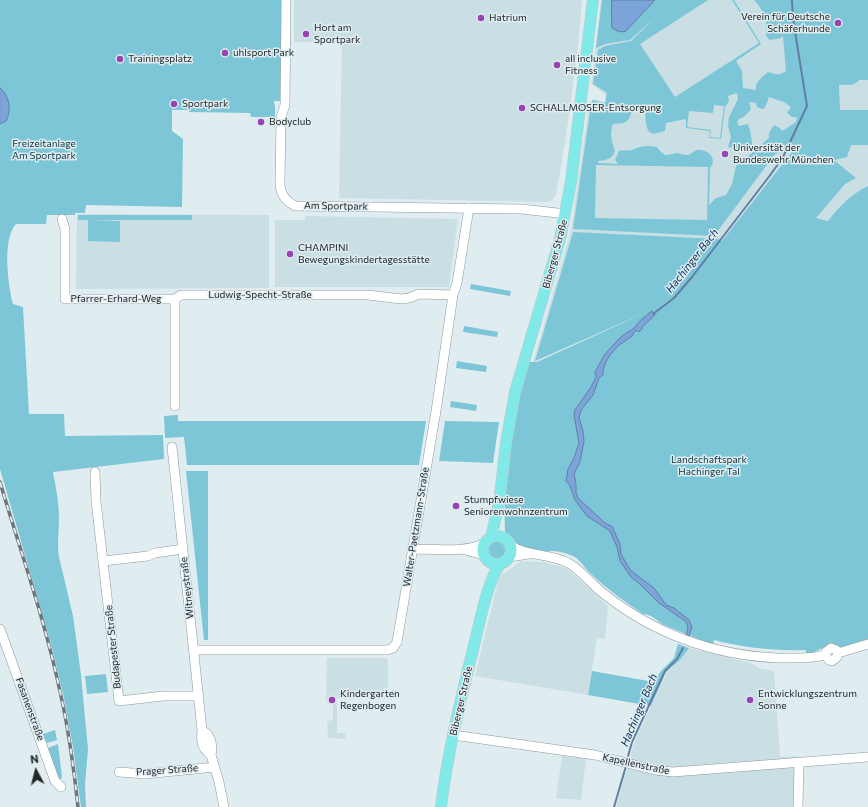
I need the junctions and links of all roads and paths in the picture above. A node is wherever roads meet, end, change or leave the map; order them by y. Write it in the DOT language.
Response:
graph roads {
  1 [pos="286,0"];
  2 [pos="593,0"];
  3 [pos="469,208"];
  4 [pos="566,214"];
  5 [pos="62,219"];
  6 [pos="453,295"];
  7 [pos="175,300"];
  8 [pos="175,406"];
  9 [pos="172,447"];
  10 [pos="95,472"];
  11 [pos="499,504"];
  12 [pos="488,540"];
  13 [pos="507,541"];
  14 [pos="183,549"];
  15 [pos="460,549"];
  16 [pos="411,554"];
  17 [pos="536,554"];
  18 [pos="486,558"];
  19 [pos="505,560"];
  20 [pos="103,561"];
  21 [pos="486,597"];
  22 [pos="0,629"];
  23 [pos="868,644"];
  24 [pos="194,650"];
  25 [pos="199,696"];
  26 [pos="453,735"];
  27 [pos="868,757"];
  28 [pos="799,762"];
  29 [pos="215,767"];
  30 [pos="119,772"];
  31 [pos="61,787"];
  32 [pos="224,807"];
  33 [pos="441,807"];
  34 [pos="798,807"];
  1 -- 3 [label="street, Am Sportpark"];
  2 -- 4 [label="main road, Biberger Straße"];
  3 -- 4 [label="street, Am Sportpark"];
  3 -- 6 [label="street, Walter-Paetzmann-Straße"];
  4 -- 11 [label="main road, Biberger Straße"];
  5 -- 7 [label="street, Pfarrer-Erhard-Weg"];
  6 -- 7 [label="street, Ludwig-Specht-Straße"];
  6 -- 16 [label="street, Walter-Paetzmann-Straße"];
  7 -- 8 [label="street"];
  9 -- 14 [label="street, Witneystraße"];
  10 -- 20 [label="street, Budapester Straße"];
  11 -- 12 [label="main road, Biberger Straße"];
  11 -- 13 [label="main road, Biberger Straße"];
  12 -- 13 [label="main road"];
  12 -- 15 [label="street"];
  12 -- 18 [label="main road"];
  13 -- 17 [label="street"];
  13 -- 19 [label="main road"];
  14 -- 20 [label="street"];
  14 -- 24 [label="street, Witneystraße"];
  15 -- 16 [label="street"];
  15 -- 18 [label="street"];
  16 -- 24 [label="street, Walter-Paetzmann-Straße"];
  17 -- 19 [label="street"];
  17 -- 23 [label="street"];
  18 -- 19 [label="main road"];
  18 -- 21 [label="main road, Biberger Straße"];
  19 -- 21 [label="main road, Biberger Straße"];
  20 -- 25 [label="street, Budapester Straße"];
  21 -- 26 [label="main road, Biberger Straße"];
  22 -- 31 [label="street, Fasanenstraße"];
  24 -- 25 [label="street, Witneystraße"];
  25 -- 29 [label="street, Witneystraße"];
  26 -- 28 [label="street, Kapellenstraße"];
  26 -- 33 [label="main road, Biberger Straße"];
  27 -- 28 [label="street, Kapellenstraße"];
  28 -- 34 [label="street"];
  29 -- 30 [label="street, Prager Straße"];
  29 -- 32 [label="street, Witneystraße"];
}
